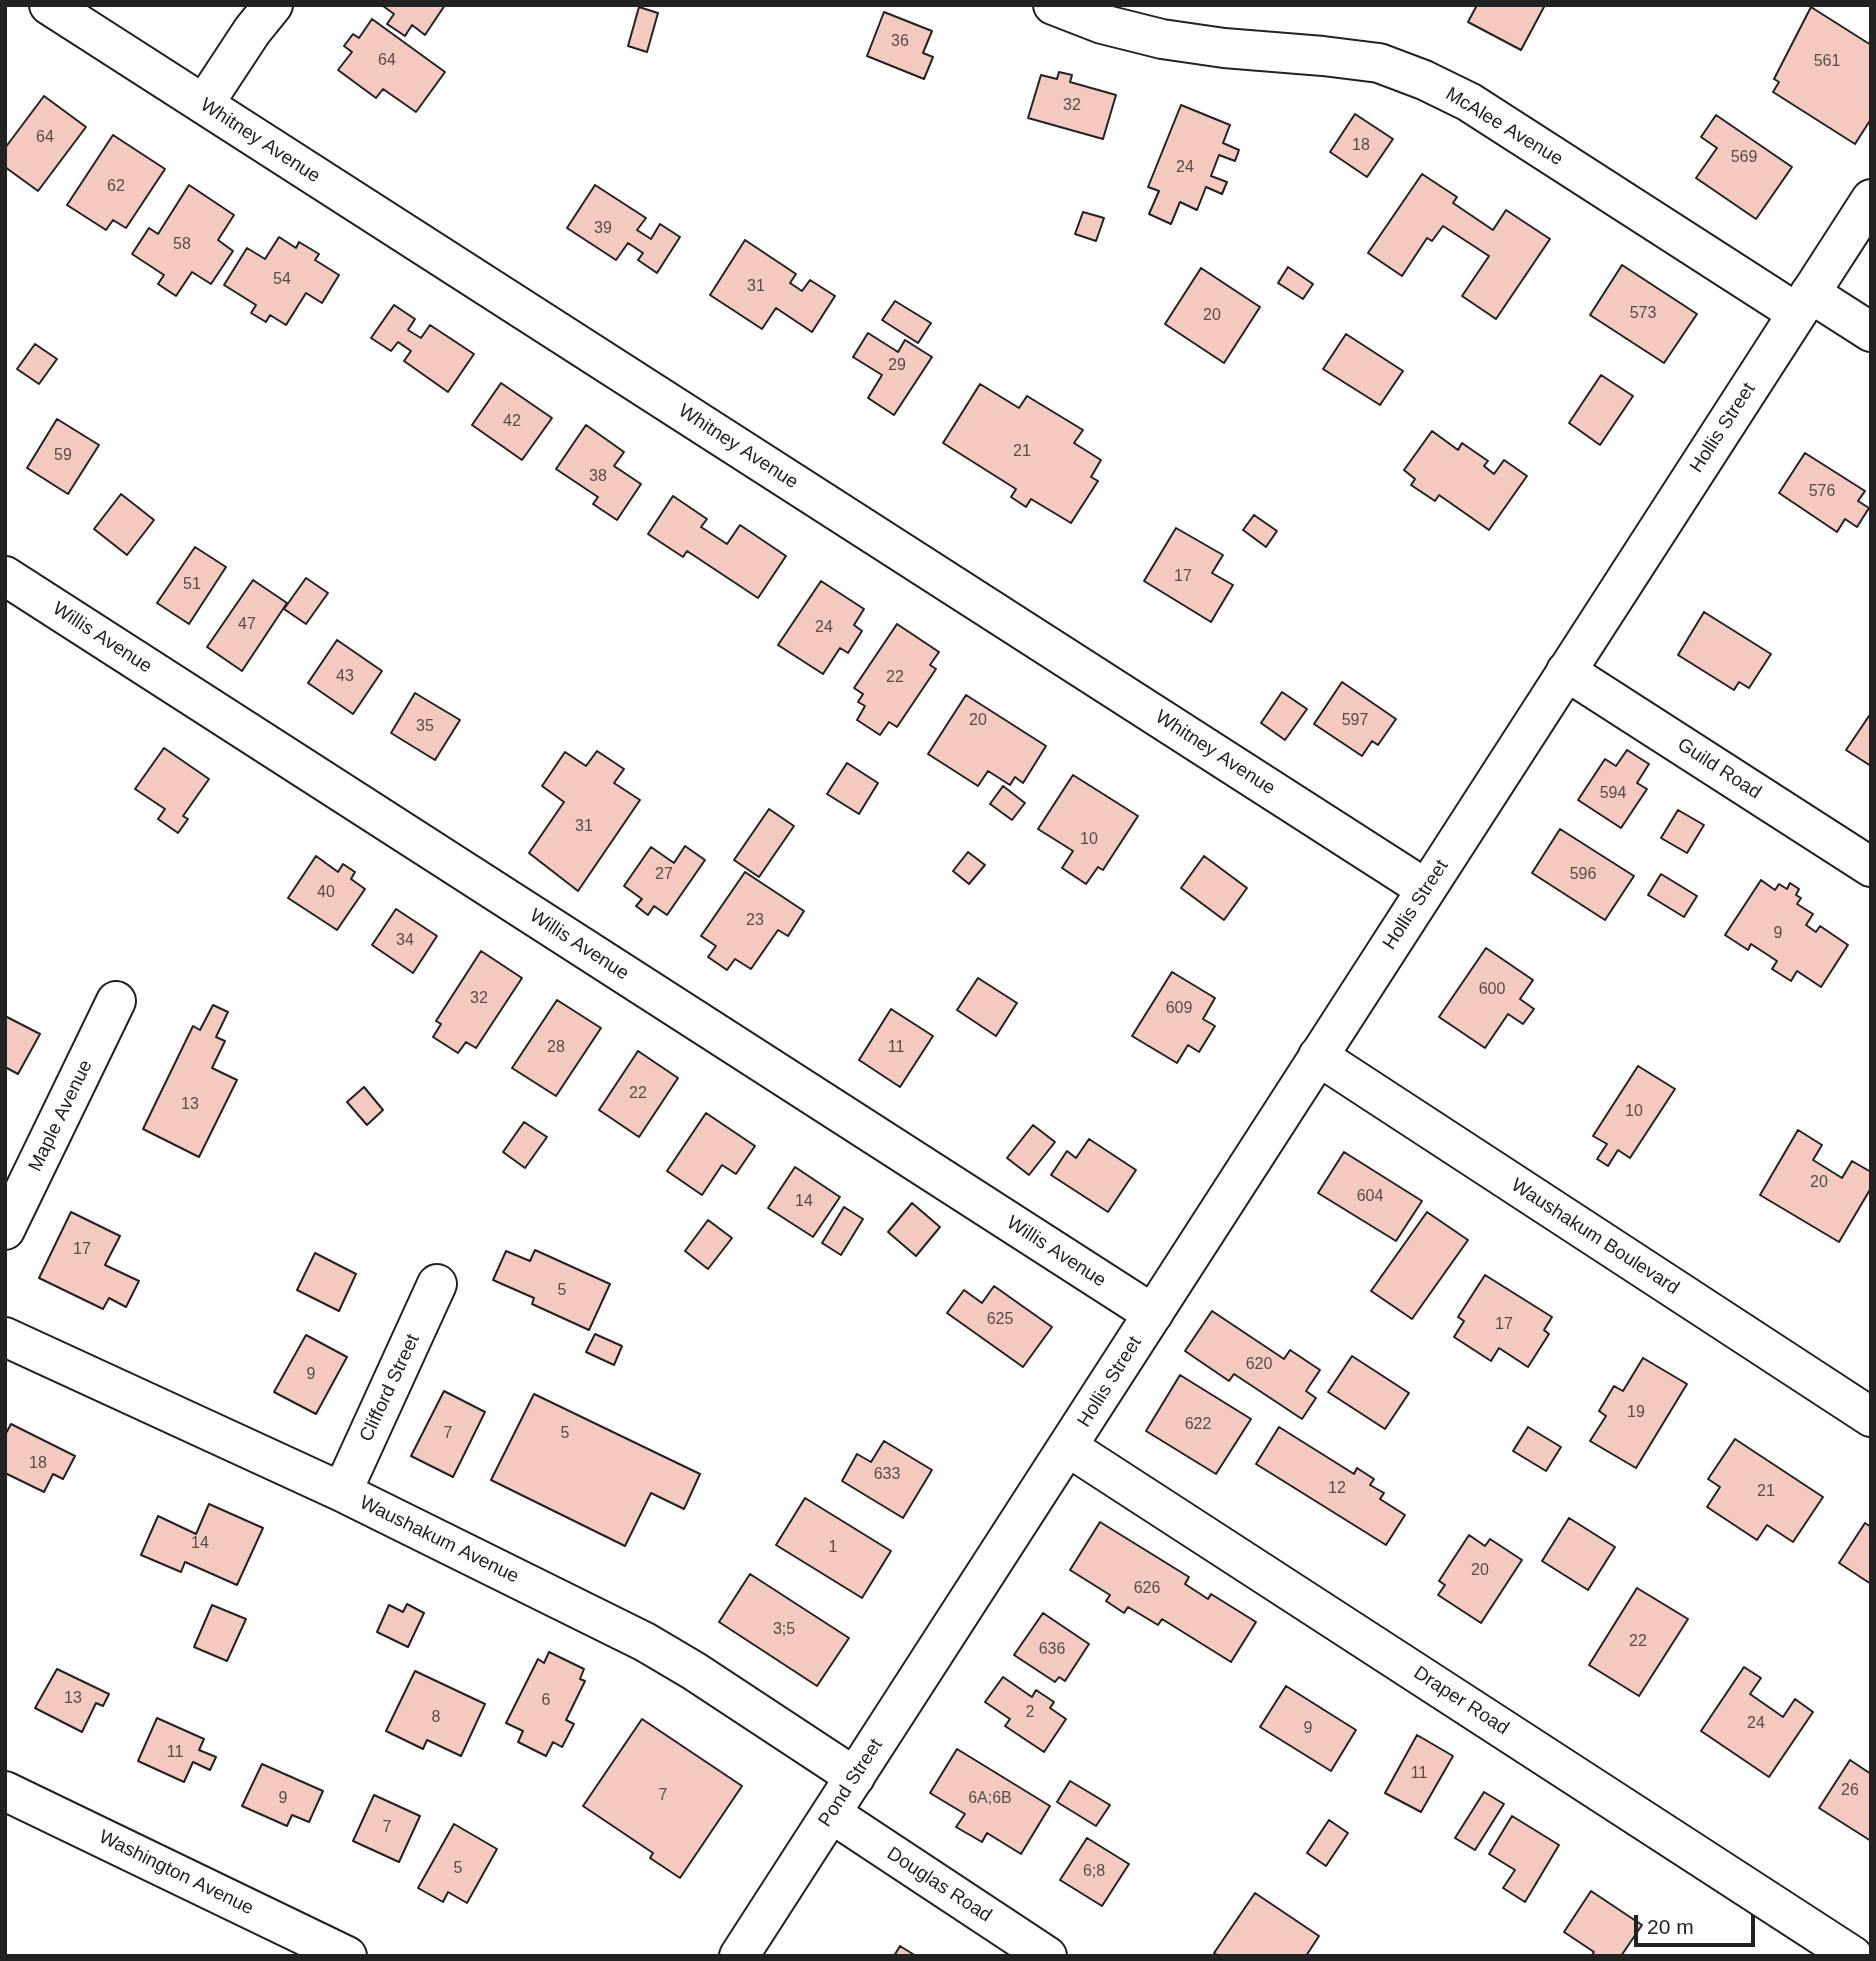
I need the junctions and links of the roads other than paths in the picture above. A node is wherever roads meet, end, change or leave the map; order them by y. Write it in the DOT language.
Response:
graph roads {
  1 [pos="49,5"];
  2 [pos="273,5"];
  3 [pos="1053,5"];
  4 [pos="204,104"];
  5 [pos="1871,199"];
  6 [pos="1803,303"];
  7 [pos="1871,332"];
  8 [pos="5,576"];
  9 [pos="1566,671"];
  10 [pos="1871,867"];
  11 [pos="1426,889"];
  12 [pos="116,1001"];
  13 [pos="1318,1056"];
  14 [pos="5,1230"];
  15 [pos="437,1284"];
  16 [pos="1153,1314"];
  17 [pos="5,1337"];
  18 [pos="1871,1417"];
  19 [pos="1068,1447"];
  20 [pos="342,1492"];
  21 [pos="962,1611"];
  22 [pos="855,1777"];
  23 [pos="5,1791"];
  24 [pos="832,1814"];
  25 [pos="347,1956"];
  26 [pos="739,1956"];
  27 [pos="1046,1956"];
  28 [pos="1853,1956"];
  1 -- 4 [label="street, Whitney Avenue"];
  2 -- 4 [label="street"];
  3 -- 6 [label="street, McAlee Avenue"];
  4 -- 11 [label="street, Whitney Avenue"];
  5 -- 6 [label="street, Hollis Street"];
  6 -- 7 [label="street, McAlee Avenue"];
  6 -- 9 [label="street, Hollis Street"];
  8 -- 16 [label="street, Willis Avenue"];
  9 -- 10 [label="street, Guild Road"];
  9 -- 11 [label="street, Hollis Street"];
  11 -- 13 [label="street, Hollis Street"];
  12 -- 14 [label="street, Maple Avenue"];
  13 -- 16 [label="street, Hollis Street"];
  13 -- 18 [label="street, Waushakum Boulevard"];
  15 -- 20 [label="street, Clifford Street"];
  16 -- 19 [label="street, Hollis Street"];
  17 -- 20 [label="street, Waushakum Avenue"];
  19 -- 21 [label="street, Hollis Street"];
  19 -- 28 [label="street, Draper Road"];
  20 -- 22 [label="street, Waushakum Avenue"];
  21 -- 22 [label="street, Pond Street"];
  22 -- 24 [label="street, Pond Street"];
  23 -- 25 [label="street, Washington Avenue"];
  24 -- 26 [label="street, Pond Street"];
  24 -- 27 [label="street, Douglas Road"];
}
